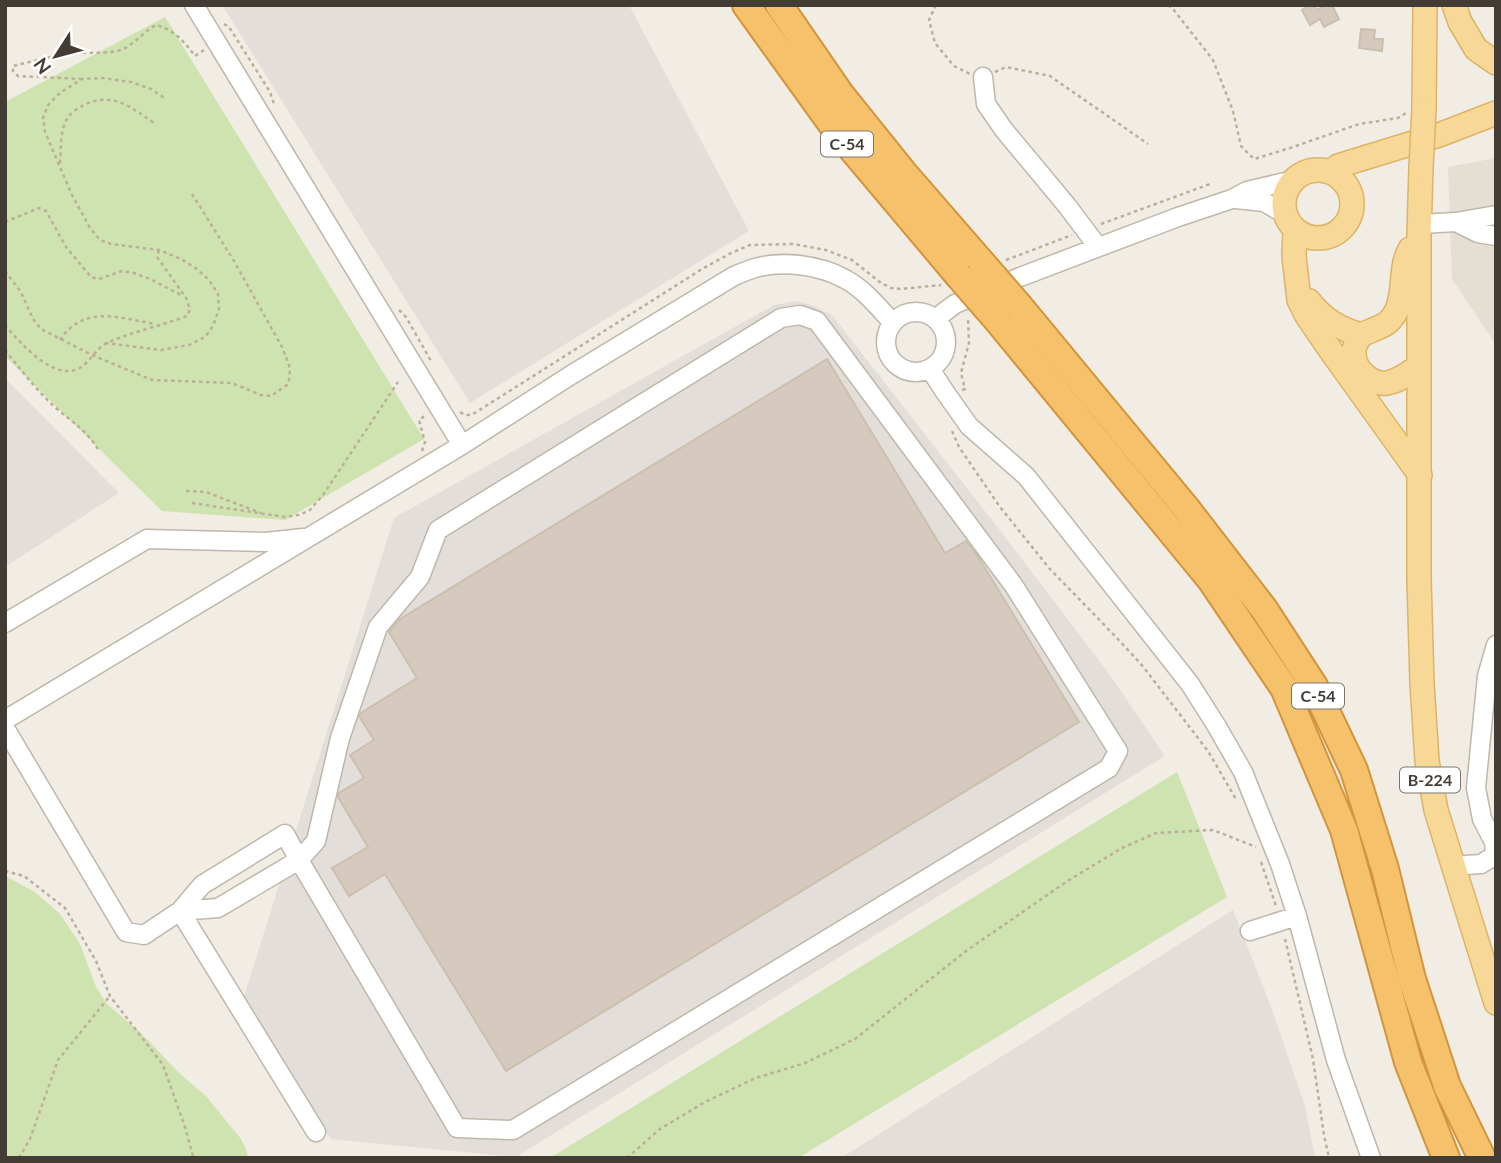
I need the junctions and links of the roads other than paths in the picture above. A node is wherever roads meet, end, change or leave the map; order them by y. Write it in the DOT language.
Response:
graph roads {
  1 [pos="194,5"];
  2 [pos="746,5"];
  3 [pos="779,5"];
  4 [pos="1425,5"];
  5 [pos="1454,5"];
  6 [pos="1496,63"];
  7 [pos="983,77"];
  8 [pos="1496,113"];
  9 [pos="1377,154"];
  10 [pos="1331,172"];
  11 [pos="1294,180"];
  12 [pos="1350,192"];
  13 [pos="1232,199"];
  14 [pos="1496,215"];
  15 [pos="1289,219"];
  16 [pos="1456,222"];
  17 [pos="1419,229"];
  18 [pos="1496,236"];
  19 [pos="1323,238"];
  20 [pos="1098,247"];
  21 [pos="962,273"];
  22 [pos="1296,276"];
  23 [pos="936,319"];
  24 [pos="892,323"];
  25 [pos="1361,335"];
  26 [pos="1418,367"];
  27 [pos="930,369"];
  28 [pos="462,445"];
  29 [pos="1420,475"];
  30 [pos="306,538"];
  31 [pos="5,623"];
  32 [pos="1496,645"];
  33 [pos="5,720"];
  34 [pos="5,728"];
  35 [pos="299,860"];
  36 [pos="1452,866"];
  37 [pos="180,911"];
  38 [pos="1289,919"];
  39 [pos="1250,931"];
  40 [pos="1496,1003"];
  41 [pos="316,1132"];
  42 [pos="1371,1158"];
  43 [pos="1446,1158"];
  44 [pos="1482,1158"];
  1 -- 28 [label="street"];
  2 -- 21 [label="highway, C-54 / C-54"];
  3 -- 21 [label="highway, C-54"];
  4 -- 17 [label="main road, B-224, bridge"];
  5 -- 6 [label="main road"];
  7 -- 20 [label="street"];
  8 -- 9 [label="main road"];
  9 -- 10 [label="main road"];
  9 -- 12 [label="main road"];
  10 -- 11 [label="main road"];
  10 -- 12 [label="main road"];
  11 -- 13 [label="street"];
  11 -- 15 [label="main road"];
  12 -- 19 [label="main road"];
  13 -- 15 [label="street"];
  13 -- 20 [label="street"];
  14 -- 16 [label="street"];
  15 -- 19 [label="main road"];
  15 -- 22 [label="main road"];
  16 -- 17 [label="street"];
  16 -- 18 [label="street"];
  17 -- 25 [label="main road"];
  17 -- 26 [label="main road, B-224"];
  19 -- 22 [label="main road"];
  20 -- 23 [label="street"];
  21 -- 43 [label="highway, C-54 / C-54, bridge"];
  21 -- 44 [label="highway, C-54 / C-54, bridge"];
  22 -- 25 [label="main road"];
  22 -- 29 [label="main road"];
  23 -- 24 [label="street"];
  23 -- 27 [label="street"];
  24 -- 27 [label="street"];
  24 -- 28 [label="street"];
  25 -- 26 [label="main road"];
  26 -- 29 [label="main road, B-224"];
  27 -- 38 [label="street"];
  28 -- 30 [label="street"];
  29 -- 36 [label="main road, B-224"];
  30 -- 31 [label="street"];
  30 -- 33 [label="street"];
  32 -- 36 [label="street"];
  34 -- 37 [label="street"];
  35 -- 35 [label="street"];
  35 -- 37 [label="street"];
  35 -- 37 [label="street"];
  36 -- 40 [label="main road, B-224"];
  37 -- 41 [label="street"];
  38 -- 39 [label="street"];
  38 -- 42 [label="street"];
}
